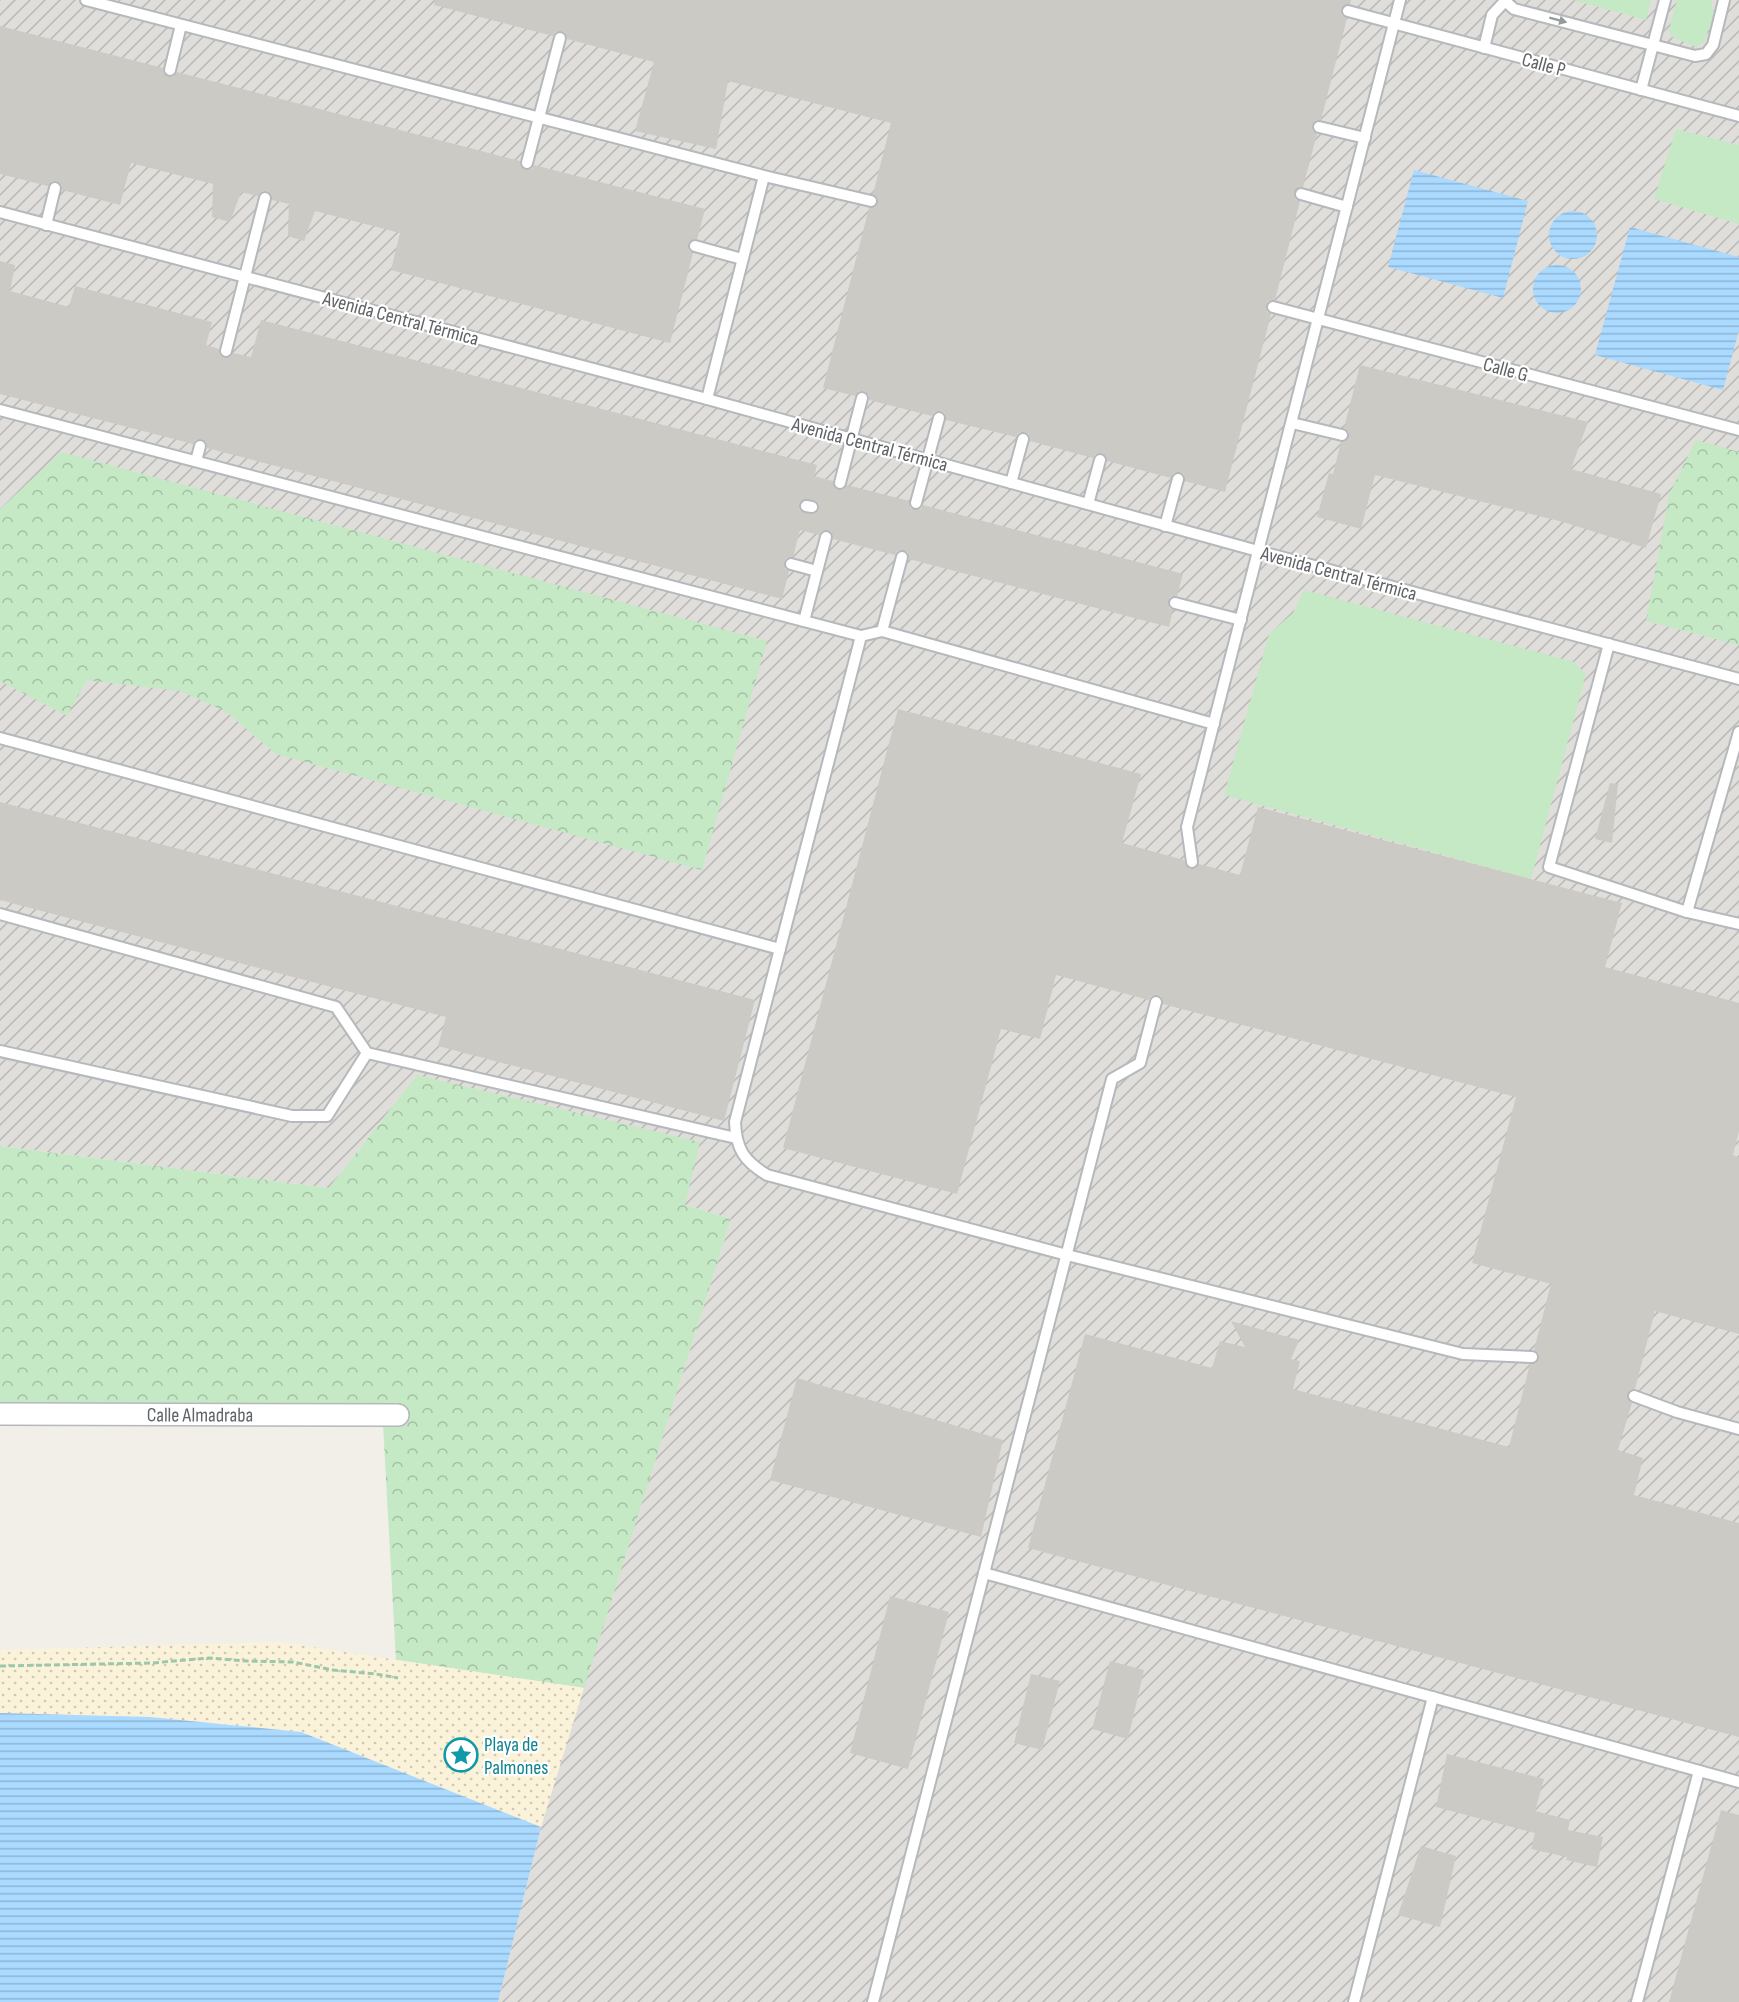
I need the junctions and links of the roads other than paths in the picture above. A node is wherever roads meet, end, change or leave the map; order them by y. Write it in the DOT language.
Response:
graph roads {
  1 [pos="86,0"];
  2 [pos="1400,0"];
  3 [pos="1665,0"];
  4 [pos="1724,0"];
  5 [pos="1505,1"];
  6 [pos="1348,11"];
  7 [pos="1394,23"];
  8 [pos="182,25"];
  9 [pos="561,38"];
  10 [pos="1653,45"];
  11 [pos="1484,48"];
  12 [pos="170,70"];
  13 [pos="1641,90"];
  14 [pos="1739,116"];
  15 [pos="539,117"];
  16 [pos="1319,127"];
  17 [pos="1365,138"];
  18 [pos="527,163"];
  19 [pos="764,176"];
  20 [pos="55,188"];
  21 [pos="1301,194"];
  22 [pos="265,198"];
  23 [pos="871,201"];
  24 [pos="1347,207"];
  25 [pos="0,212"];
  26 [pos="46,225"];
  27 [pos="695,246"];
  28 [pos="742,259"];
  29 [pos="246,277"];
  30 [pos="1273,307"];
  31 [pos="1318,319"];
  32 [pos="226,351"];
  33 [pos="862,398"];
  34 [pos="706,399"];
  35 [pos="0,410"];
  36 [pos="939,418"];
  37 [pos="1292,423"];
  38 [pos="1739,430"];
  39 [pos="1342,435"];
  40 [pos="852,439"];
  41 [pos="1023,439"];
  42 [pos="200,446"];
  43 [pos="928,460"];
  44 [pos="1100,460"];
  45 [pos="196,461"];
  46 [pos="1178,480"];
  47 [pos="840,483"];
  48 [pos="1011,483"];
  49 [pos="916,503"];
  50 [pos="1088,504"];
  51 [pos="1165,526"];
  52 [pos="826,537"];
  53 [pos="1258,551"];
  54 [pos="902,557"];
  55 [pos="791,564"];
  56 [pos="817,571"];
  57 [pos="1175,603"];
  58 [pos="1241,620"];
  59 [pos="804,621"];
  60 [pos="882,631"];
  61 [pos="861,636"];
  62 [pos="1609,644"];
  63 [pos="1739,679"];
  64 [pos="1214,724"];
  65 [pos="1739,732"];
  66 [pos="0,738"];
  67 [pos="1192,862"];
  68 [pos="1687,912"];
  69 [pos="0,914"];
  70 [pos="1739,924"];
  71 [pos="780,949"];
  72 [pos="1156,1002"];
  73 [pos="0,1051"];
  74 [pos="367,1053"];
  75 [pos="736,1138"];
  76 [pos="1067,1255"];
  77 [pos="1532,1357"];
  78 [pos="1634,1396"];
  79 [pos="0,1414"];
  80 [pos="398,1416"];
  81 [pos="1739,1429"];
  82 [pos="984,1573"];
  83 [pos="1433,1697"];
  84 [pos="1699,1771"];
  85 [pos="1739,1782"];
  86 [pos="873,2002"];
  87 [pos="1354,2002"];
  88 [pos="1636,2002"];
  1 -- 8 [label="lane"];
  2 -- 7 [label="lane"];
  3 -- 10 [label="lane"];
  4 -- 10 [label="lane"];
  5 -- 10 [label="lane, one-way"];
  5 -- 11 [label="lane"];
  6 -- 7 [label="lane, Calle P"];
  7 -- 11 [label="lane, Calle P"];
  7 -- 17 [label="lane"];
  8 -- 12 [label="lane"];
  8 -- 15 [label="lane"];
  9 -- 15 [label="lane"];
  10 -- 13 [label="lane"];
  11 -- 13 [label="lane, Calle P"];
  13 -- 14 [label="lane, Calle P"];
  15 -- 18 [label="lane"];
  15 -- 19 [label="lane"];
  16 -- 17 [label="lane"];
  17 -- 24 [label="lane"];
  19 -- 23 [label="lane"];
  19 -- 28 [label="lane"];
  20 -- 26 [label="lane"];
  21 -- 24 [label="lane"];
  22 -- 29 [label="lane"];
  24 -- 31 [label="lane"];
  25 -- 26 [label="lane, Avenida Central Térmica"];
  26 -- 29 [label="lane, Avenida Central Térmica"];
  27 -- 28 [label="lane"];
  28 -- 34 [label="lane"];
  29 -- 32 [label="lane"];
  29 -- 34 [label="lane, Avenida Central Térmica"];
  30 -- 31 [label="lane, Calle G"];
  31 -- 37 [label="lane"];
  31 -- 38 [label="lane, Calle G"];
  33 -- 40 [label="lane"];
  34 -- 40 [label="lane, Avenida Central Térmica"];
  35 -- 45 [label="lane"];
  36 -- 43 [label="lane"];
  37 -- 39 [label="lane"];
  37 -- 53 [label="lane"];
  40 -- 43 [label="lane, Avenida Central Térmica"];
  40 -- 47 [label="lane"];
  41 -- 48 [label="lane"];
  42 -- 45 [label="lane"];
  43 -- 48 [label="lane, Avenida Central Térmica"];
  43 -- 49 [label="lane"];
  44 -- 50 [label="lane"];
  45 -- 59 [label="lane"];
  46 -- 51 [label="lane"];
  48 -- 50 [label="lane, Avenida Central Térmica"];
  50 -- 51 [label="lane, Avenida Central Térmica"];
  51 -- 53 [label="lane, Avenida Central Térmica"];
  52 -- 56 [label="lane"];
  53 -- 58 [label="lane"];
  53 -- 62 [label="lane, Avenida Central Térmica"];
  54 -- 60 [label="lane"];
  55 -- 56 [label="lane"];
  56 -- 59 [label="lane"];
  57 -- 58 [label="lane"];
  58 -- 64 [label="lane"];
  59 -- 61 [label="lane"];
  60 -- 61 [label="lane"];
  60 -- 64 [label="lane"];
  61 -- 71 [label="lane"];
  62 -- 63 [label="lane, Avenida Central Térmica"];
  62 -- 68 [label="lane"];
  64 -- 67 [label="lane"];
  65 -- 68 [label="lane"];
  66 -- 71 [label="lane"];
  68 -- 70 [label="lane"];
  69 -- 74 [label="lane"];
  71 -- 75 [label="lane"];
  72 -- 76 [label="lane"];
  73 -- 74 [label="lane"];
  74 -- 75 [label="lane"];
  75 -- 76 [label="lane"];
  76 -- 77 [label="lane"];
  76 -- 82 [label="lane"];
  78 -- 81 [label="lane"];
  79 -- 80 [label="street, Calle Almadraba"];
  82 -- 83 [label="lane"];
  82 -- 86 [label="lane"];
  83 -- 84 [label="lane"];
  83 -- 87 [label="lane"];
  84 -- 85 [label="lane"];
  84 -- 88 [label="lane"];
}
